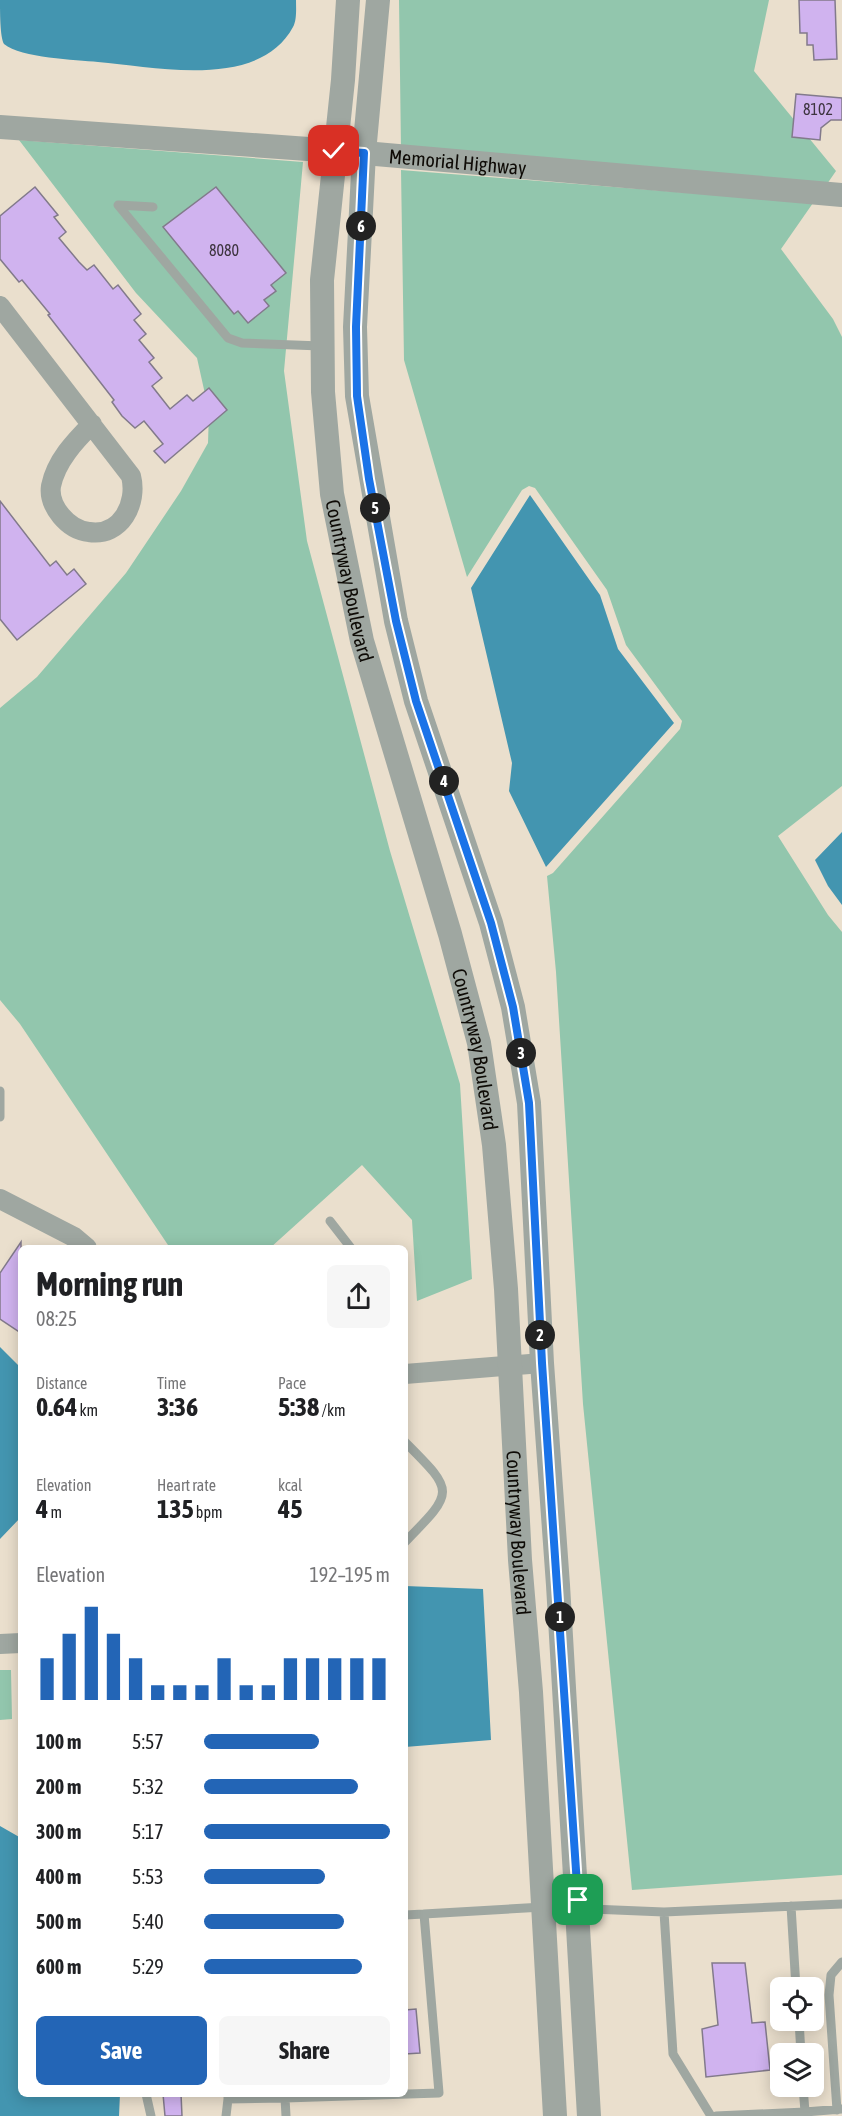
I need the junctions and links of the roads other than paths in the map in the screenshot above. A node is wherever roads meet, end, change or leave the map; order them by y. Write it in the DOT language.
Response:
graph roads {
  1 [pos="348,0"];
  2 [pos="378,0"];
  3 [pos="0,127"];
  4 [pos="334,151"];
  5 [pos="364,153"];
  6 [pos="842,195"];
  7 [pos="153,207"];
  8 [pos="0,306"];
  9 [pos="321,346"];
  10 [pos="92,424"];
  11 [pos="436,757"];
  12 [pos="400,768"];
  13 [pos="0,1091"];
  14 [pos="0,1117"];
  15 [pos="0,1198"];
  16 [pos="330,1221"];
  17 [pos="83,1245"];
  18 [pos="349,1245"];
  19 [pos="542,1363"];
  20 [pos="510,1366"];
  21 [pos="408,1374"];
  22 [pos="408,1445"];
  23 [pos="408,1539"];
  24 [pos="18,1643"];
  25 [pos="0,1644"];
  26 [pos="842,1904"];
  27 [pos="791,1906"];
  28 [pos="543,1908"];
  29 [pos="578,1908"];
  30 [pos="664,1912"];
  31 [pos="424,1914"];
  32 [pos="408,1915"];
  33 [pos="842,1962"];
  34 [pos="795,1977"];
  35 [pos="408,2094"];
  36 [pos="147,2097"];
  37 [pos="228,2097"];
  38 [pos="285,2097"];
  39 [pos="804,2097"];
  40 [pos="839,2110"];
  41 [pos="805,2112"];
  42 [pos="151,2116"];
  43 [pos="226,2116"];
  44 [pos="286,2116"];
  45 [pos="555,2116"];
  46 [pos="589,2116"];
  47 [pos="711,2116"];
  48 [pos="716,2116"];
  1 -- 4 [label="street, Countryway Boulevard"];
  2 -- 5 [label="street, Countryway Boulevard"];
  3 -- 4 [label="street, Memorial Highway"];
  4 -- 5 [label="street, Memorial Highway"];
  4 -- 9 [label="street, Countryway Boulevard"];
  5 -- 6 [label="street, Memorial Highway"];
  5 -- 11 [label="street, Countryway Boulevard"];
  7 -- 9 [label="lane"];
  8 -- 10 [label="street"];
  9 -- 12 [label="street, Countryway Boulevard"];
  10 -- 10 [label="street"];
  11 -- 12 [label="street"];
  11 -- 19 [label="street, Countryway Boulevard"];
  12 -- 20 [label="street, Countryway Boulevard"];
  13 -- 14 [label="lane"];
  15 -- 17 [label="street"];
  16 -- 18 [label="lane"];
  19 -- 20 [label="street"];
  19 -- 29 [label="street, Countryway Boulevard"];
  20 -- 21 [label="street"];
  20 -- 28 [label="street, Countryway Boulevard"];
  22 -- 23 [label="lane"];
  24 -- 25 [label="street"];
  26 -- 27 [label="lane"];
  27 -- 30 [label="lane"];
  27 -- 34 [label="lane"];
  28 -- 29 [label="lane"];
  28 -- 31 [label="lane"];
  28 -- 45 [label="street, Countryway Boulevard"];
  29 -- 30 [label="lane"];
  29 -- 46 [label="street, Countryway Boulevard"];
  30 -- 47 [label="lane"];
  31 -- 32 [label="lane"];
  31 -- 35 [label="lane"];
  33 -- 40 [label="lane"];
  36 -- 42 [label="lane"];
  37 -- 43 [label="lane"];
  38 -- 44 [label="lane"];
  39 -- 41 [label="lane"];
  40 -- 41 [label="lane"];
  41 -- 48 [label="lane"];
}
